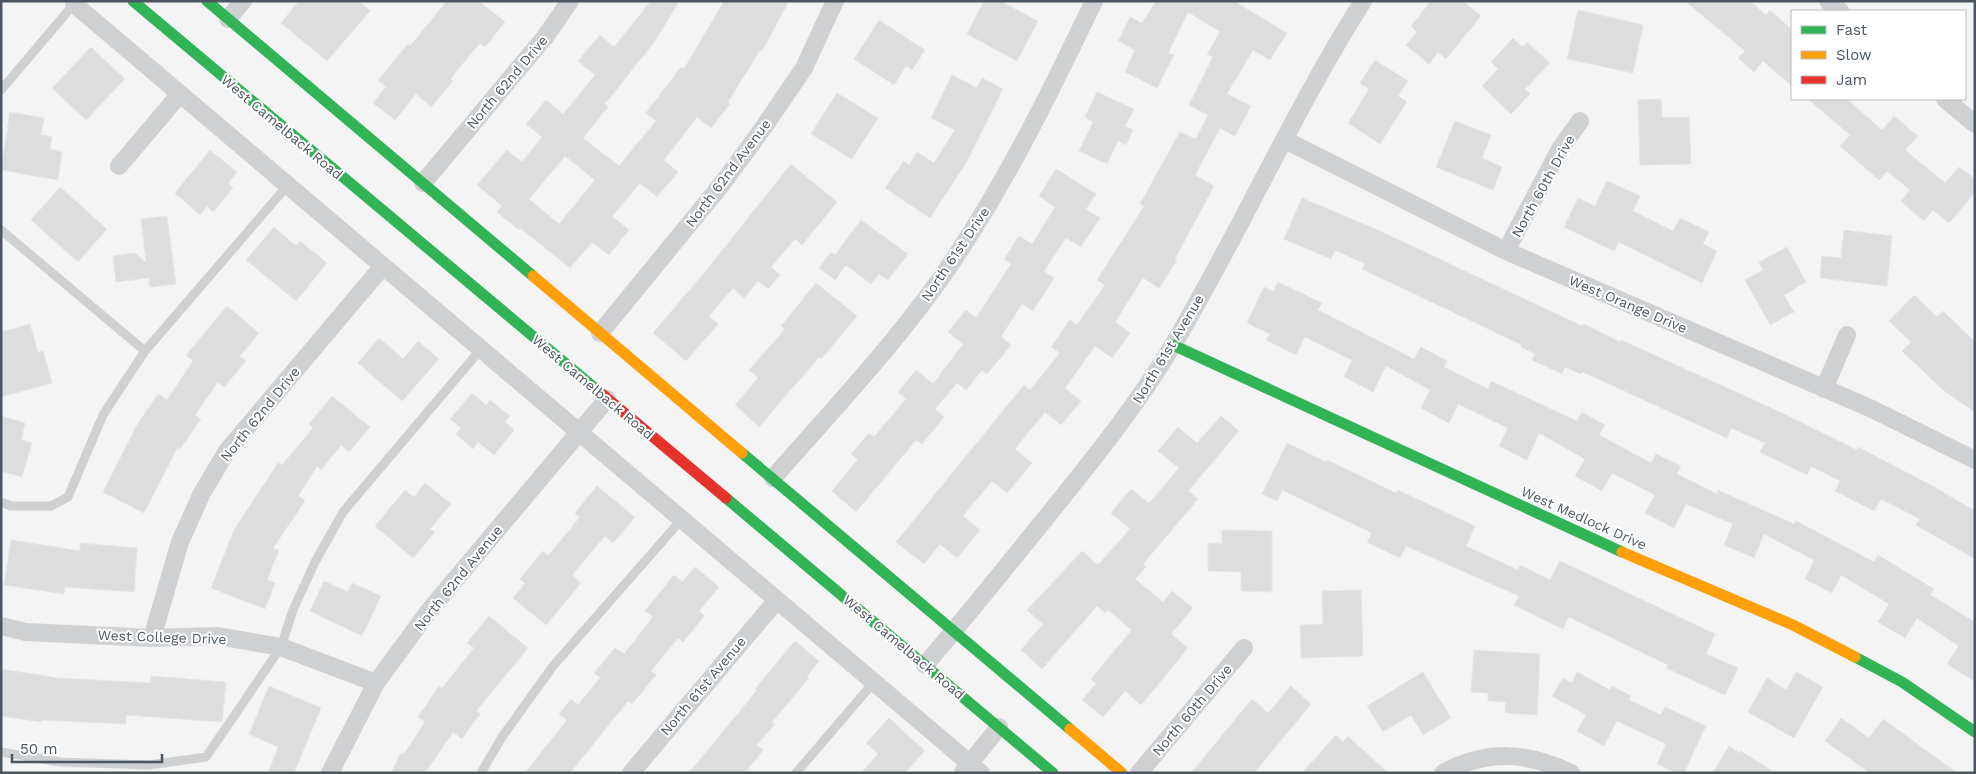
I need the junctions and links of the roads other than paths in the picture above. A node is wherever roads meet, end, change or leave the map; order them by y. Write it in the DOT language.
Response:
graph roads {
  1 [pos="133,1"];
  2 [pos="207,1"];
  3 [pos="243,1"];
  4 [pos="570,1"];
  5 [pos="835,1"];
  6 [pos="1094,1"];
  7 [pos="1363,1"];
  8 [pos="1828,1"];
  9 [pos="74,4"];
  10 [pos="1839,10"];
  11 [pos="228,19"];
  12 [pos="1,90"];
  13 [pos="180,94"];
  14 [pos="1946,100"];
  15 [pos="1580,121"];
  16 [pos="1975,124"];
  17 [pos="1285,140"];
  18 [pos="119,166"];
  19 [pos="423,183"];
  20 [pos="288,185"];
  21 [pos="1,230"];
  22 [pos="1506,251"];
  23 [pos="383,266"];
  24 [pos="600,333"];
  25 [pos="1847,335"];
  26 [pos="1173,345"];
  27 [pos="482,349"];
  28 [pos="146,351"];
  29 [pos="1824,389"];
  30 [pos="607,399"];
  31 [pos="578,432"];
  32 [pos="1975,460"];
  33 [pos="773,478"];
  34 [pos="1,502"];
  35 [pos="682,519"];
  36 [pos="777,600"];
  37 [pos="1,626"];
  38 [pos="954,631"];
  39 [pos="152,638"];
  40 [pos="281,648"];
  41 [pos="1244,648"];
  42 [pos="925,665"];
  43 [pos="874,682"];
  44 [pos="376,683"];
  45 [pos="1000,727"];
  46 [pos="1975,732"];
  47 [pos="1,752"];
  48 [pos="972,770"];
  49 [pos="330,773"];
  50 [pos="481,773"];
  51 [pos="631,773"];
  52 [pos="796,773"];
  53 [pos="1053,773"];
  54 [pos="1122,773"];
  55 [pos="1140,773"];
  56 [pos="1444,773"];
  57 [pos="1571,773"];
  1 -- 30 [label="street, West Camelback Road"];
  2 -- 11 [label="street"];
  3 -- 11 [label="street"];
  4 -- 19 [label="street, North 62nd Drive"];
  5 -- 24 [label="street, North 62nd Avenue"];
  6 -- 33 [label="street, North 61st Drive"];
  7 -- 17 [label="street, North 61st Avenue"];
  8 -- 10 [label="street"];
  9 -- 12 [label="lane"];
  9 -- 13 [label="street"];
  11 -- 19 [label="street"];
  13 -- 18 [label="street"];
  13 -- 20 [label="street"];
  14 -- 16 [label="street"];
  15 -- 22 [label="street, North 60th Drive"];
  17 -- 22 [label="street, West Orange Drive"];
  17 -- 26 [label="street, North 61st Avenue"];
  19 -- 24 [label="street"];
  20 -- 23 [label="street"];
  20 -- 28 [label="lane"];
  21 -- 28 [label="lane"];
  22 -- 29 [label="street, West Orange Drive"];
  23 -- 27 [label="street"];
  23 -- 39 [label="street, North 62nd Drive"];
  24 -- 33 [label="street"];
  25 -- 29 [label="street"];
  26 -- 38 [label="street, North 61st Avenue"];
  26 -- 46 [label="street, West Medlock Drive"];
  27 -- 31 [label="street"];
  27 -- 40 [label="lane"];
  28 -- 34 [label="lane"];
  29 -- 32 [label="street, West Orange Drive"];
  30 -- 31 [label="street, North 62nd Avenue"];
  30 -- 42 [label="street, West Camelback Road"];
  31 -- 35 [label="street"];
  31 -- 44 [label="street, North 62nd Avenue"];
  33 -- 38 [label="street"];
  35 -- 36 [label="street"];
  35 -- 50 [label="lane"];
  36 -- 43 [label="street"];
  36 -- 51 [label="street, North 61st Avenue"];
  37 -- 39 [label="street, West College Drive"];
  38 -- 42 [label="street, North 61st Avenue"];
  38 -- 54 [label="street"];
  39 -- 40 [label="street, West College Drive"];
  40 -- 44 [label="street, West College Drive"];
  40 -- 47 [label="lane"];
  41 -- 55 [label="street, North 60th Drive"];
  42 -- 45 [label="street, West Camelback Road"];
  43 -- 48 [label="street"];
  43 -- 52 [label="lane"];
  44 -- 49 [label="street, North 62nd Avenue"];
  45 -- 48 [label="street"];
  45 -- 53 [label="street, West Camelback Road"];
  56 -- 57 [label="street"];
}
